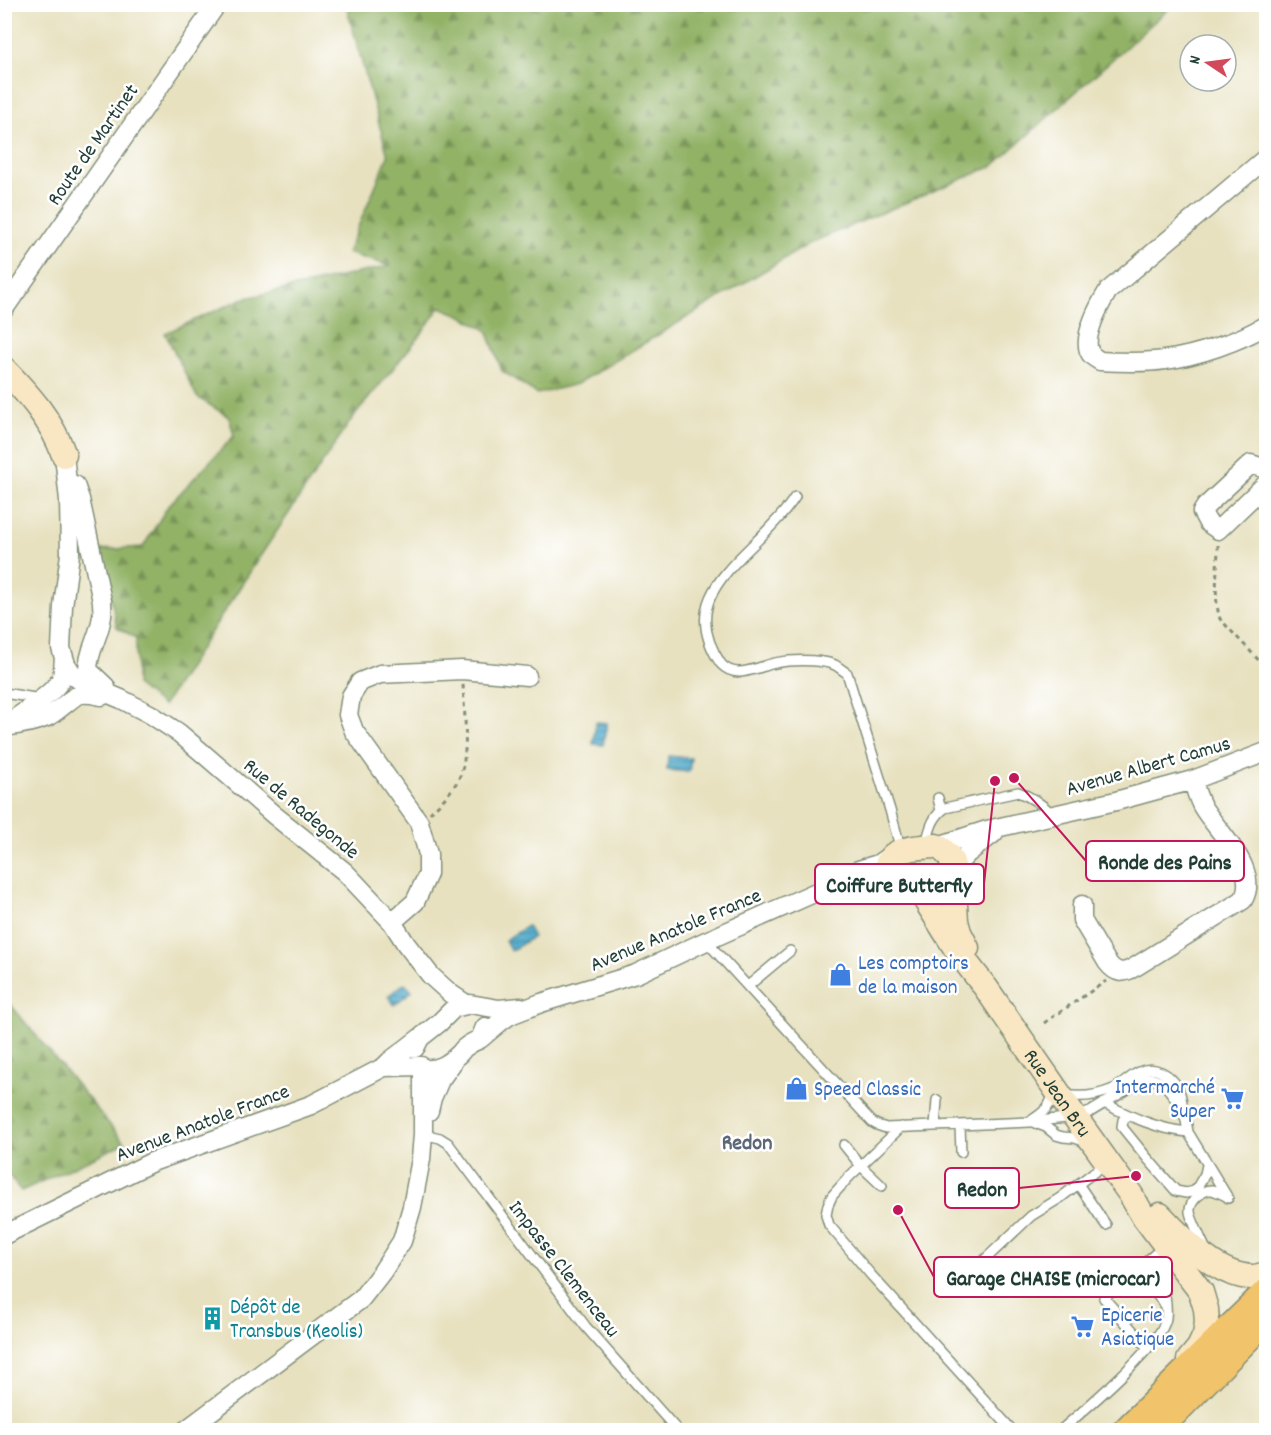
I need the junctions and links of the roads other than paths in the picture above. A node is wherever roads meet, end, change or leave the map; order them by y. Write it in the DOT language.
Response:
graph roads {
  1 [pos="217,4"];
  2 [pos="1266,158"];
  3 [pos="4,309"];
  4 [pos="1266,325"];
  5 [pos="4,369"];
  6 [pos="64,455"];
  7 [pos="1266,468"];
  8 [pos="1266,484"];
  9 [pos="795,497"];
  10 [pos="64,657"];
  11 [pos="527,676"];
  12 [pos="4,693"];
  13 [pos="42,699"];
  14 [pos="121,699"];
  15 [pos="4,727"];
  16 [pos="1266,752"];
  17 [pos="1192,780"];
  18 [pos="938,798"];
  19 [pos="941,811"];
  20 [pos="1053,815"];
  21 [pos="1006,826"];
  22 [pos="932,847"];
  23 [pos="897,852"];
  24 [pos="953,871"];
  25 [pos="891,883"];
  26 [pos="918,888"];
  27 [pos="823,890"];
  28 [pos="1082,905"];
  29 [pos="392,921"];
  30 [pos="706,941"];
  31 [pos="790,951"];
  32 [pos="431,976"];
  33 [pos="748,986"];
  34 [pos="986,988"];
  35 [pos="541,1003"];
  36 [pos="472,1005"];
  37 [pos="439,1023"];
  38 [pos="420,1038"];
  39 [pos="480,1039"];
  40 [pos="459,1054"];
  41 [pos="384,1066"];
  42 [pos="422,1067"];
  43 [pos="1056,1090"];
  44 [pos="937,1100"];
  45 [pos="1104,1103"];
  46 [pos="1127,1116"];
  47 [pos="1075,1117"];
  48 [pos="1186,1119"];
  49 [pos="1030,1122"];
  50 [pos="960,1125"];
  51 [pos="935,1126"];
  52 [pos="901,1127"];
  53 [pos="1188,1132"];
  54 [pos="423,1134"];
  55 [pos="844,1145"];
  56 [pos="961,1152"];
  57 [pos="1102,1154"];
  58 [pos="1208,1165"];
  59 [pos="861,1166"];
  60 [pos="1078,1184"];
  61 [pos="882,1186"];
  62 [pos="1131,1195"];
  63 [pos="1106,1225"];
  64 [pos="4,1235"];
  65 [pos="1160,1247"];
  66 [pos="1209,1262"];
  67 [pos="1137,1270"];
  68 [pos="1266,1274"];
  69 [pos="969,1279"];
  70 [pos="1201,1292"];
  71 [pos="1166,1306"];
  72 [pos="1257,1311"];
  73 [pos="1148,1348"];
  74 [pos="1154,1404"];
  75 [pos="186,1431"];
  76 [pos="677,1431"];
  77 [pos="1012,1431"];
  78 [pos="1061,1431"];
  79 [pos="1127,1431"];
  80 [pos="1157,1431"];
  1 -- 3 [label="street, Route de Martinet"];
  2 -- 4 [label="street"];
  5 -- 6 [label="street"];
  6 -- 10 [label="street"];
  6 -- 14 [label="street"];
  7 -- 8 [label="street"];
  9 -- 23 [label="lane"];
  10 -- 13 [label="street"];
  10 -- 14 [label="street"];
  11 -- 29 [label="street"];
  12 -- 13 [label="lane"];
  13 -- 15 [label="street"];
  14 -- 15 [label="street"];
  14 -- 29 [label="street, Rue de Radegonde"];
  16 -- 17 [label="street, Avenue Albert Camus"];
  17 -- 20 [label="street, Avenue Albert Camus"];
  17 -- 28 [label="street"];
  18 -- 19 [label="lane"];
  19 -- 20 [label="lane"];
  19 -- 22 [label="lane"];
  20 -- 21 [label="street, Avenue Albert Camus"];
  21 -- 22 [label="street, Avenue Albert Camus"];
  21 -- 24 [label="street, Avenue Albert Camus"];
  22 -- 23 [label="street"];
  22 -- 24 [label="street"];
  23 -- 25 [label="street"];
  23 -- 27 [label="street, Avenue Anatole France"];
  24 -- 26 [label="street"];
  24 -- 34 [label="street, Rue Jean Bru"];
  25 -- 26 [label="street"];
  25 -- 27 [label="street, Avenue Anatole France"];
  26 -- 34 [label="street, Rue Jean Bru"];
  27 -- 30 [label="street, Avenue Anatole France"];
  29 -- 32 [label="street, Rue de Radegonde"];
  30 -- 33 [label="lane"];
  30 -- 35 [label="street, Avenue Anatole France"];
  31 -- 33 [label="lane"];
  32 -- 36 [label="street, Rue de Radegonde"];
  32 -- 37 [label="street, Rue de Radegonde"];
  33 -- 52 [label="lane"];
  34 -- 43 [label="street, Rue Jean Bru"];
  35 -- 36 [label="street, Avenue Anatole France"];
  35 -- 39 [label="street, Avenue Anatole France"];
  36 -- 37 [label="street, Avenue Anatole France"];
  36 -- 39 [label="street"];
  37 -- 38 [label="street, Avenue Anatole France"];
  38 -- 41 [label="street, Avenue Anatole France"];
  38 -- 42 [label="street"];
  39 -- 40 [label="street, Avenue Anatole France"];
  40 -- 42 [label="street, Avenue Anatole France"];
  40 -- 54 [label="street"];
  41 -- 42 [label="street, Avenue Anatole France"];
  41 -- 64 [label="street, Avenue Anatole France"];
  42 -- 54 [label="street"];
  43 -- 47 [label="street, Rue Jean Bru"];
  43 -- 48 [label="lane"];
  43 -- 49 [label="lane"];
  44 -- 51 [label="lane"];
  45 -- 46 [label="lane"];
  45 -- 47 [label="lane"];
  45 -- 48 [label="lane"];
  46 -- 53 [label="lane"];
  46 -- 58 [label="lane"];
  47 -- 49 [label="lane"];
  47 -- 57 [label="street, Rue Jean Bru"];
  48 -- 53 [label="lane"];
  49 -- 50 [label="lane"];
  49 -- 57 [label="lane"];
  50 -- 51 [label="lane"];
  50 -- 56 [label="lane"];
  51 -- 52 [label="lane"];
  52 -- 59 [label="lane"];
  53 -- 58 [label="lane"];
  54 -- 75 [label="street"];
  54 -- 76 [label="lane, Impasse Clemenceau"];
  55 -- 59 [label="lane"];
  57 -- 60 [label="lane"];
  57 -- 62 [label="street, Rue Jean Bru"];
  58 -- 66 [label="lane"];
  59 -- 61 [label="lane"];
  59 -- 77 [label="lane"];
  60 -- 63 [label="lane"];
  60 -- 69 [label="lane"];
  62 -- 65 [label="street, Rue Jean Bru"];
  62 -- 66 [label="street, Rue Jean Bru"];
  65 -- 67 [label="lane"];
  65 -- 70 [label="street, Rue Jean Bru"];
  65 -- 71 [label="lane"];
  66 -- 68 [label="street, Rue Jean Bru"];
  66 -- 72 [label="street, Rue Jean Bru"];
  67 -- 71 [label="lane"];
  67 -- 73 [label="lane"];
  70 -- 72 [label="street, Rue Jean Bru"];
  70 -- 74 [label="street, Rue Jean Bru"];
  71 -- 73 [label="lane"];
  72 -- 74 [label="main road"];
  72 -- 80 [label="main road"];
  73 -- 78 [label="lane"];
  74 -- 79 [label="main road"];
}
